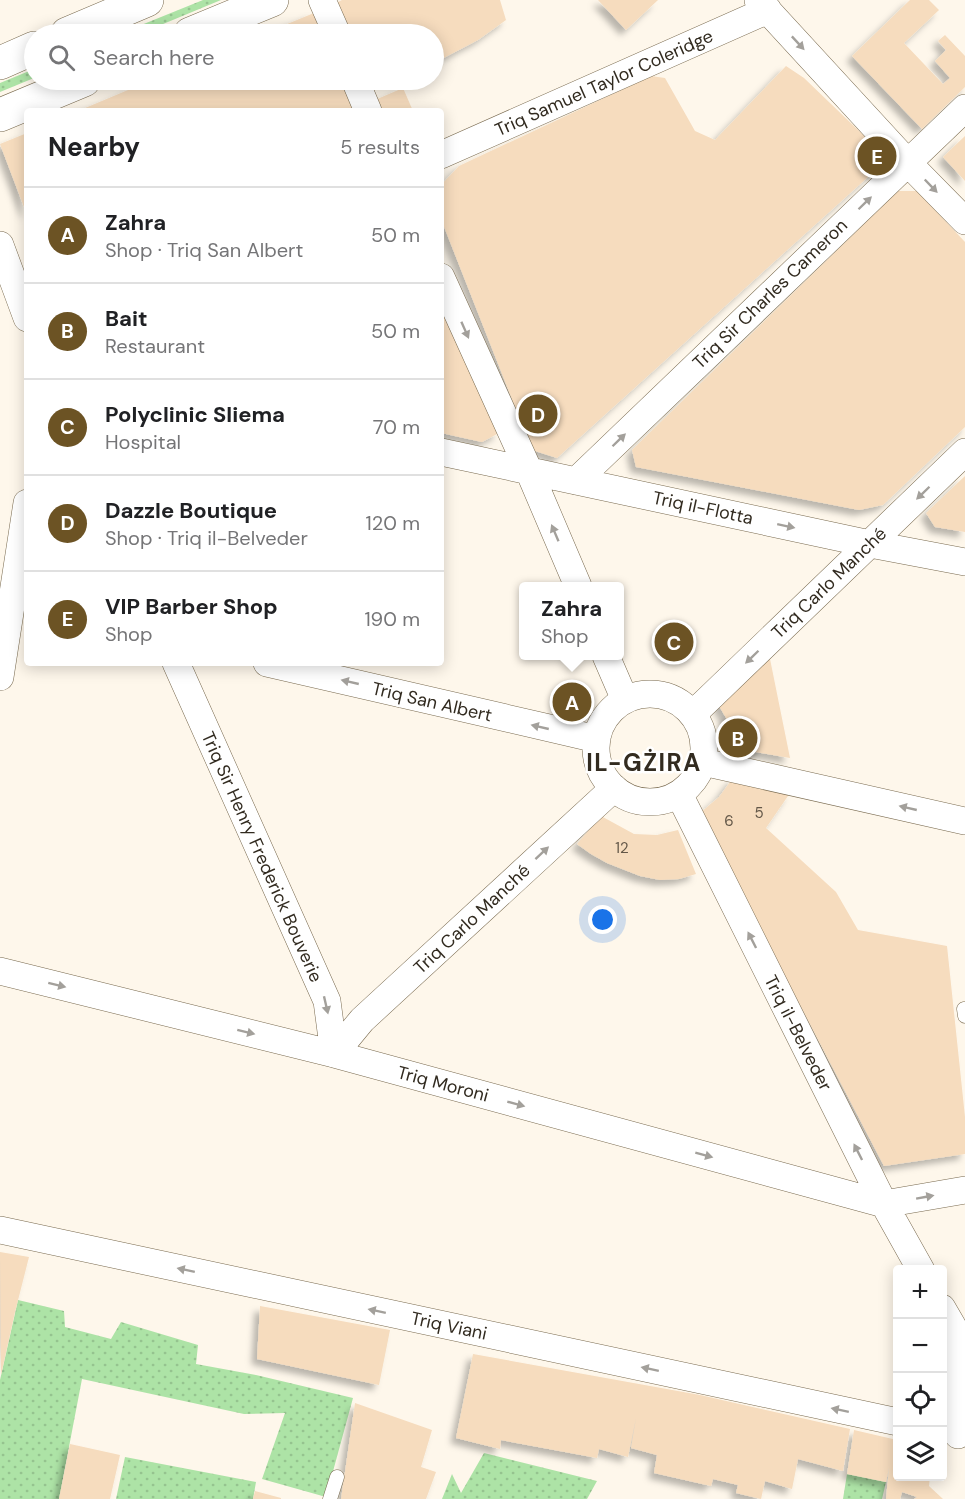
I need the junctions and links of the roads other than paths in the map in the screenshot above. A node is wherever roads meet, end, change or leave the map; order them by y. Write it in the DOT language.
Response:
graph roads {
  1 [pos="147,0"];
  2 [pos="272,0"];
  3 [pos="322,0"];
  4 [pos="763,5"];
  5 [pos="91,24"];
  6 [pos="214,24"];
  7 [pos="333,24"];
  8 [pos="24,52"];
  9 [pos="0,63"];
  10 [pos="60,90"];
  11 [pos="359,90"];
  12 [pos="367,108"];
  13 [pos="965,108"];
  14 [pos="0,115"];
  15 [pos="444,154"];
  16 [pos="907,162"];
  17 [pos="965,221"];
  18 [pos="0,245"];
  19 [pos="444,284"];
  20 [pos="24,310"];
  21 [pos="965,452"];
  22 [pos="444,453"];
  23 [pos="529,471"];
  24 [pos="576,481"];
  25 [pos="24,525"];
  26 [pos="870,544"];
  27 [pos="965,562"];
  28 [pos="576,582"];
  29 [pos="13,606"];
  30 [pos="608,660"];
  31 [pos="177,666"];
  32 [pos="280,666"];
  33 [pos="0,677"];
  34 [pos="625,700"];
  35 [pos="693,714"];
  36 [pos="597,739"];
  37 [pos="703,762"];
  38 [pos="614,788"];
  39 [pos="679,794"];
  40 [pos="965,821"];
  41 [pos="0,971"];
  42 [pos="334,1054"];
  43 [pos="965,1190"];
  44 [pos="884,1204"];
  45 [pos="0,1230"];
  46 [pos="919,1265"];
  47 [pos="947,1317"];
  48 [pos="893,1421"];
  49 [pos="955,1436"];
  50 [pos="337,1477"];
  51 [pos="330,1499"];
  1 -- 5 [label="main road"];
  2 -- 6 [label="main road"];
  3 -- 7 [label="street"];
  4 -- 15 [label="street, Triq Samuel Taylor Coleridge"];
  4 -- 16 [label="street, one-way"];
  8 -- 9 [label="main road"];
  10 -- 14 [label="main road"];
  11 -- 12 [label="street"];
  13 -- 16 [label="street, Triq Sir Charles Cameron"];
  16 -- 17 [label="street, one-way"];
  24 -- 16 [label="street, Triq Sir Charles Cameron, one-way"];
  18 -- 20 [label="street"];
  19 -- 23 [label="street, one-way"];
  21 -- 26 [label="street, Triq Carlo Manché, one-way"];
  22 -- 23 [label="street, Triq il-Flotta"];
  23 -- 24 [label="street, Triq il-Flotta"];
  28 -- 23 [label="street, one-way"];
  24 -- 26 [label="street, Triq il-Flotta, one-way"];
  25 -- 29 [label="street"];
  26 -- 27 [label="street, Triq il-Flotta"];
  26 -- 35 [label="street, Triq Carlo Manché, one-way"];
  29 -- 33 [label="street"];
  30 -- 34 [label="street"];
  31 -- 42 [label="street, Triq Sir Henry Frederick Bouverie, one-way"];
  36 -- 32 [label="street, Triq San Albert, one-way"];
  34 -- 35 [label="street"];
  34 -- 36 [label="street"];
  35 -- 37 [label="street"];
  36 -- 38 [label="street"];
  37 -- 39 [label="street"];
  40 -- 37 [label="street, one-way"];
  38 -- 39 [label="street"];
  42 -- 38 [label="street, Triq Carlo Manché, one-way"];
  44 -- 39 [label="street, Triq il-Belveder, one-way"];
  41 -- 42 [label="street, Triq Moroni, one-way"];
  42 -- 44 [label="street, Triq Moroni, one-way"];
  44 -- 43 [label="street, one-way"];
  44 -- 46 [label="street, Triq il-Belveder"];
  48 -- 45 [label="street, Triq Viani, one-way"];
  47 -- 49 [label="street"];
  50 -- 51 [label="lane"];
}
